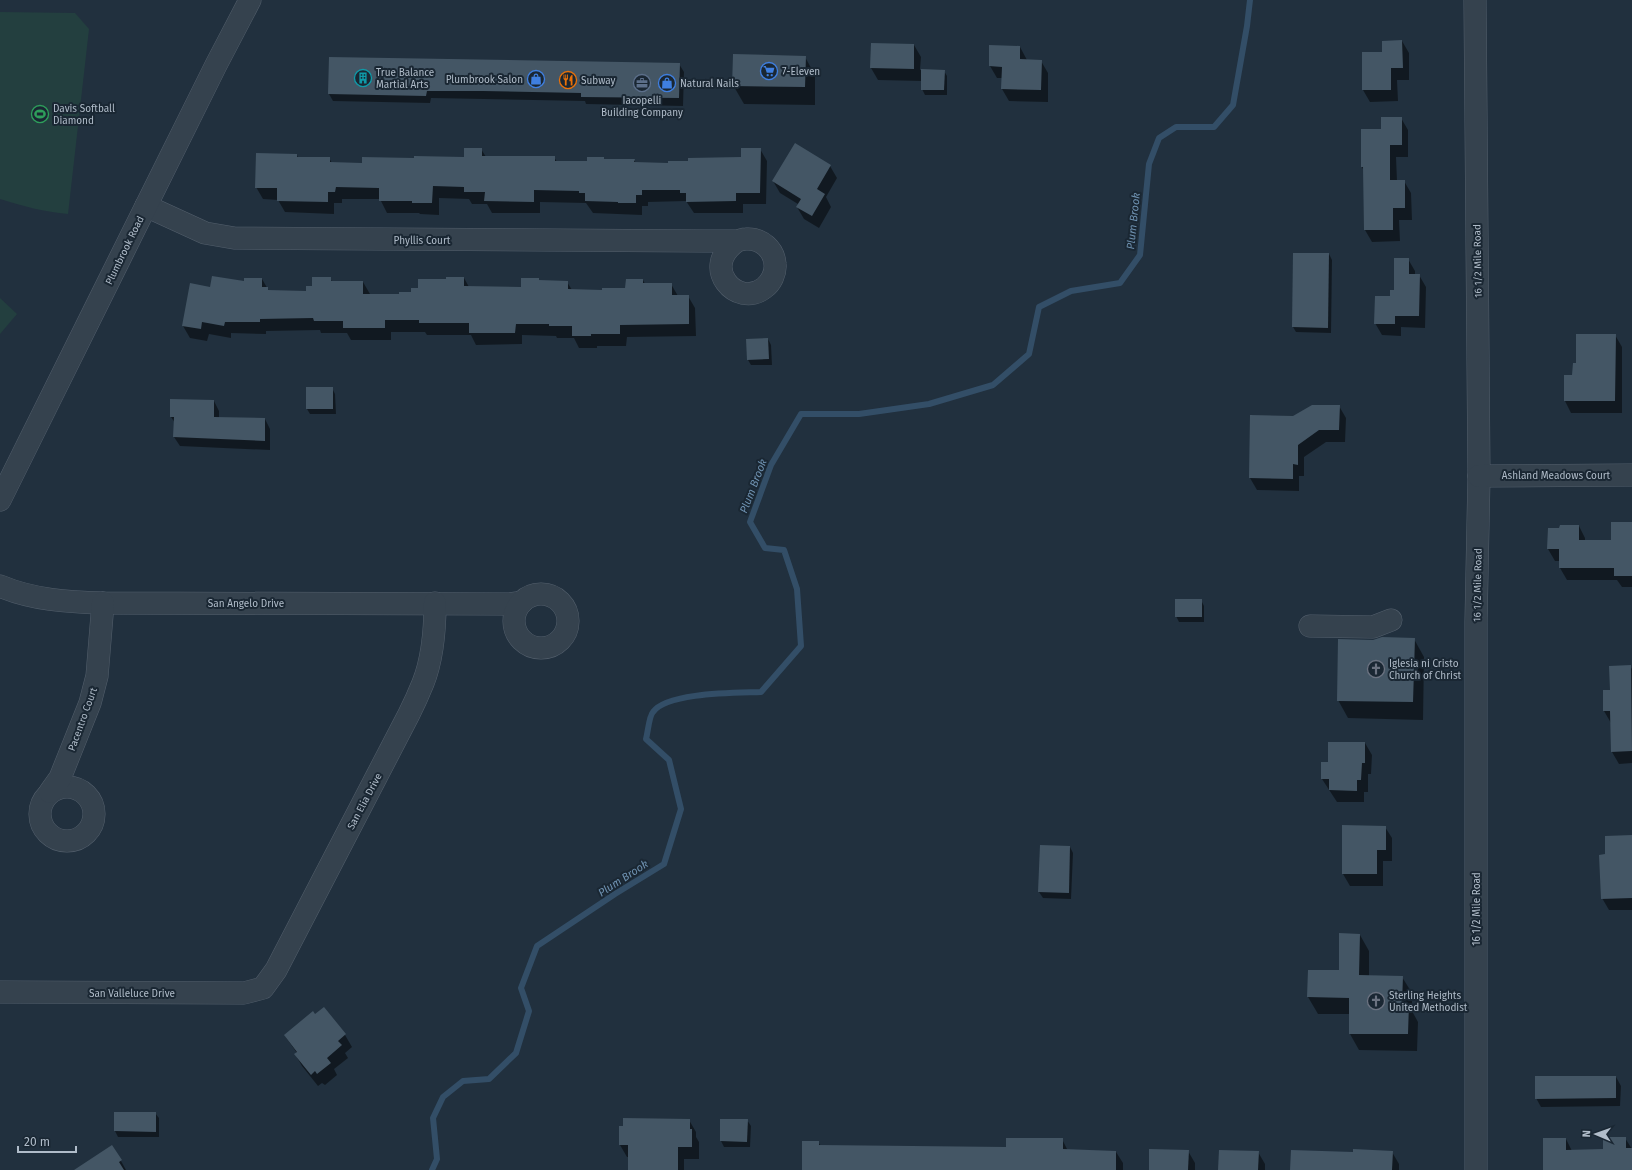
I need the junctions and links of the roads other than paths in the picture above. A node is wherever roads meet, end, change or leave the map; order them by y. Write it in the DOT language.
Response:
graph roads {
  1 [pos="250,0"];
  2 [pos="1475,0"];
  3 [pos="146,206"];
  4 [pos="704,241"];
  5 [pos="737,241"];
  6 [pos="721,262"];
  7 [pos="1632,475"];
  8 [pos="1479,476"];
  9 [pos="0,500"];
  10 [pos="0,586"];
  11 [pos="522,602"];
  12 [pos="435,603"];
  13 [pos="103,604"];
  14 [pos="495,604"];
  15 [pos="1391,620"];
  16 [pos="1310,626"];
  17 [pos="514,627"];
  18 [pos="66,762"];
  19 [pos="50,792"];
  20 [pos="84,792"];
  21 [pos="263,988"];
  22 [pos="0,992"];
  23 [pos="1476,1170"];
  1 -- 3 [label="street, Plumbrook Road"];
  2 -- 8 [label="street, 16 1/2 Mile Road"];
  3 -- 4 [label="street, Phyllis Court"];
  3 -- 9 [label="street, Plumbrook Road"];
  4 -- 5 [label="street, Phyllis Court"];
  4 -- 6 [label="street, Phyllis Court"];
  5 -- 6 [label="street"];
  5 -- 6 [label="street, Phyllis Court"];
  7 -- 8 [label="street, Ashland Meadows Court"];
  8 -- 23 [label="street, 16 1/2 Mile Road"];
  10 -- 13 [label="street, San Angelo Drive"];
  11 -- 14 [label="street, San Angelo Drive"];
  11 -- 17 [label="street"];
  11 -- 17 [label="street, San Angelo Drive"];
  12 -- 13 [label="street, San Angelo Drive"];
  12 -- 14 [label="street, San Angelo Drive"];
  12 -- 21 [label="street, San Elia Drive"];
  13 -- 18 [label="street, Pacentro Court"];
  14 -- 17 [label="street, San Angelo Drive"];
  15 -- 16 [label="street"];
  18 -- 19 [label="street, Pacentro Court"];
  18 -- 20 [label="street, Pacentro Court"];
  19 -- 20 [label="street"];
  19 -- 20 [label="street, Pacentro Court"];
  21 -- 22 [label="street, San Valleluce Drive"];
}
